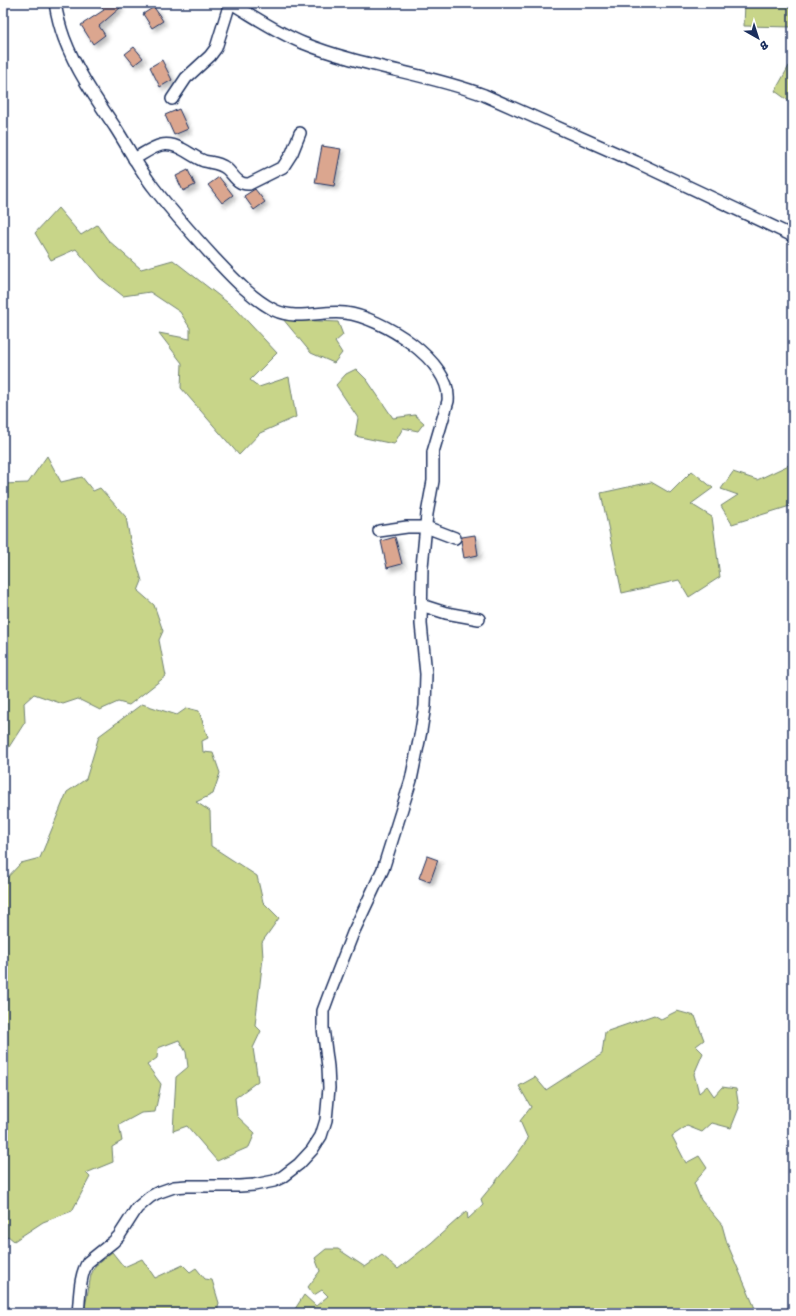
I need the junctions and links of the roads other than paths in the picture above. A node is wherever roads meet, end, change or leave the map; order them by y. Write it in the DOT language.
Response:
graph roads {
  1 [pos="55,3"];
  2 [pos="231,3"];
  3 [pos="172,99"];
  4 [pos="300,133"];
  5 [pos="134,159"];
  6 [pos="793,236"];
  7 [pos="426,527"];
  8 [pos="379,531"];
  9 [pos="455,538"];
  10 [pos="421,605"];
  11 [pos="478,619"];
  12 [pos="78,1313"];
  1 -- 5 [label="street"];
  2 -- 3 [label="street"];
  2 -- 6 [label="street"];
  4 -- 5 [label="street"];
  5 -- 7 [label="street"];
  7 -- 8 [label="street"];
  7 -- 9 [label="street"];
  7 -- 10 [label="street"];
  10 -- 11 [label="street"];
  10 -- 12 [label="street"];
}
